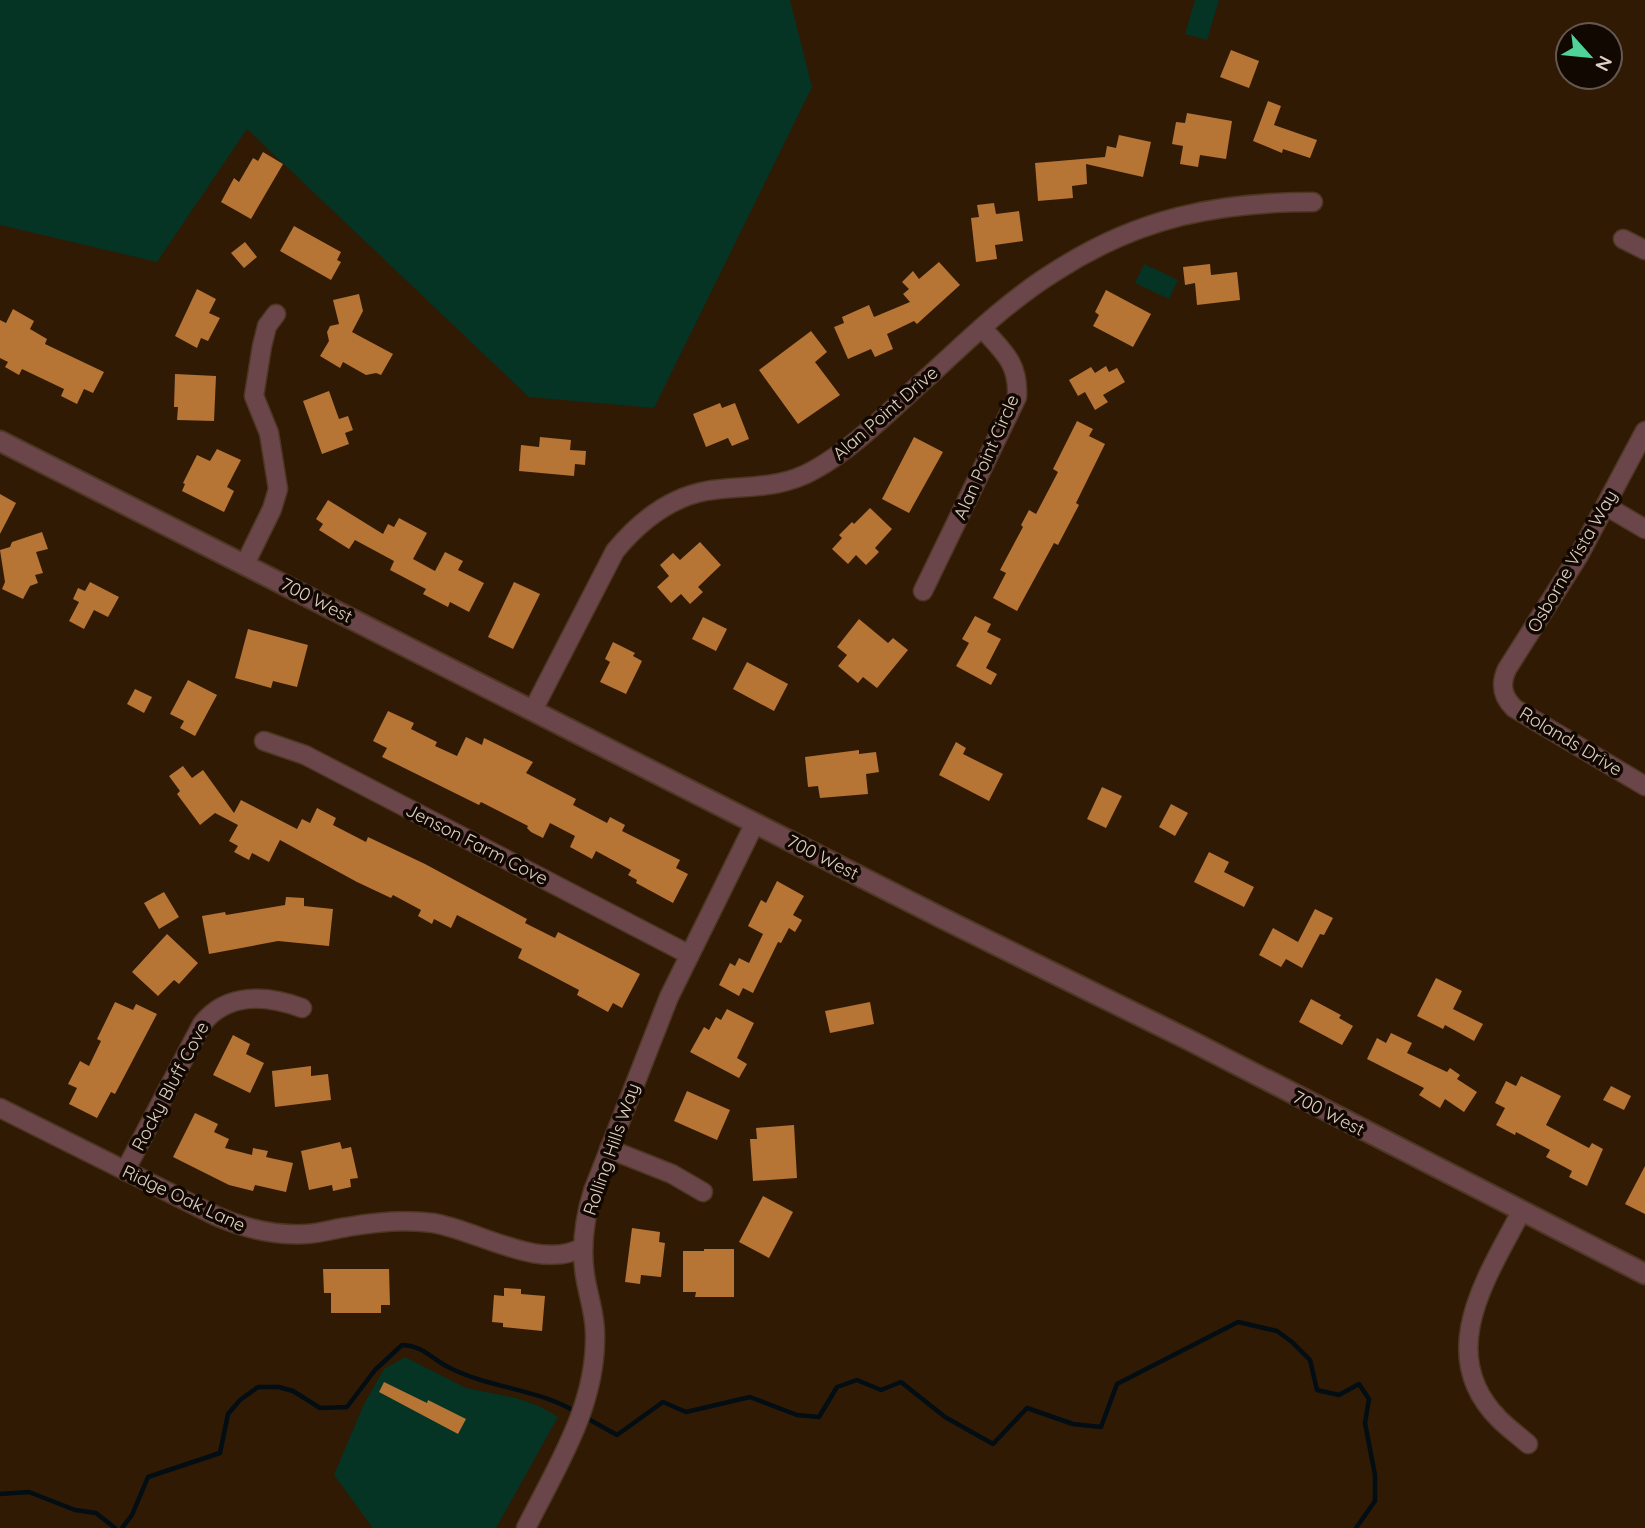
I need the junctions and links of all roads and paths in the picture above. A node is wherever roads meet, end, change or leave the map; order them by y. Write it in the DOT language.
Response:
graph roads {
  1 [pos="1313,202"];
  2 [pos="1623,239"];
  3 [pos="1645,250"];
  4 [pos="276,314"];
  5 [pos="982,328"];
  6 [pos="1645,431"];
  7 [pos="0,440"];
  8 [pos="1606,506"];
  9 [pos="1645,529"];
  10 [pos="245,564"];
  11 [pos="923,591"];
  12 [pos="1503,691"];
  13 [pos="533,710"];
  14 [pos="264,741"];
  15 [pos="1645,786"];
  16 [pos="755,823"];
  17 [pos="688,954"];
  18 [pos="302,1008"];
  19 [pos="0,1108"];
  20 [pos="609,1149"];
  21 [pos="125,1171"];
  22 [pos="703,1192"];
  23 [pos="1521,1212"];
  24 [pos="583,1247"];
  25 [pos="1645,1274"];
  26 [pos="1528,1444"];
  27 [pos="526,1528"];
  1 -- 5 [label="street, Alan Point Drive"];
  2 -- 3 [label="street"];
  4 -- 10 [label="street"];
  5 -- 11 [label="street, Alan Point Circle"];
  5 -- 13 [label="street, Alan Point Drive"];
  6 -- 8 [label="street, Osborne Vista Way"];
  7 -- 10 [label="street, 700 West"];
  8 -- 9 [label="street"];
  8 -- 12 [label="street, Osborne Vista Way"];
  10 -- 13 [label="street, 700 West"];
  12 -- 15 [label="street, Rolands Drive"];
  13 -- 16 [label="street, 700 West"];
  14 -- 17 [label="street, Jenson Farm Cove"];
  16 -- 17 [label="street, Rolling Hills Way"];
  16 -- 23 [label="street, 700 West"];
  17 -- 20 [label="street, Rolling Hills Way"];
  18 -- 21 [label="street, Rocky Bluff Cove"];
  19 -- 21 [label="street, Ridge Oak Lane"];
  20 -- 22 [label="street"];
  20 -- 24 [label="street, Rolling Hills Way"];
  21 -- 24 [label="street, Ridge Oak Lane"];
  23 -- 25 [label="street, 700 West"];
  23 -- 26 [label="street"];
  24 -- 27 [label="street, Rolling Hills Way"];
}
